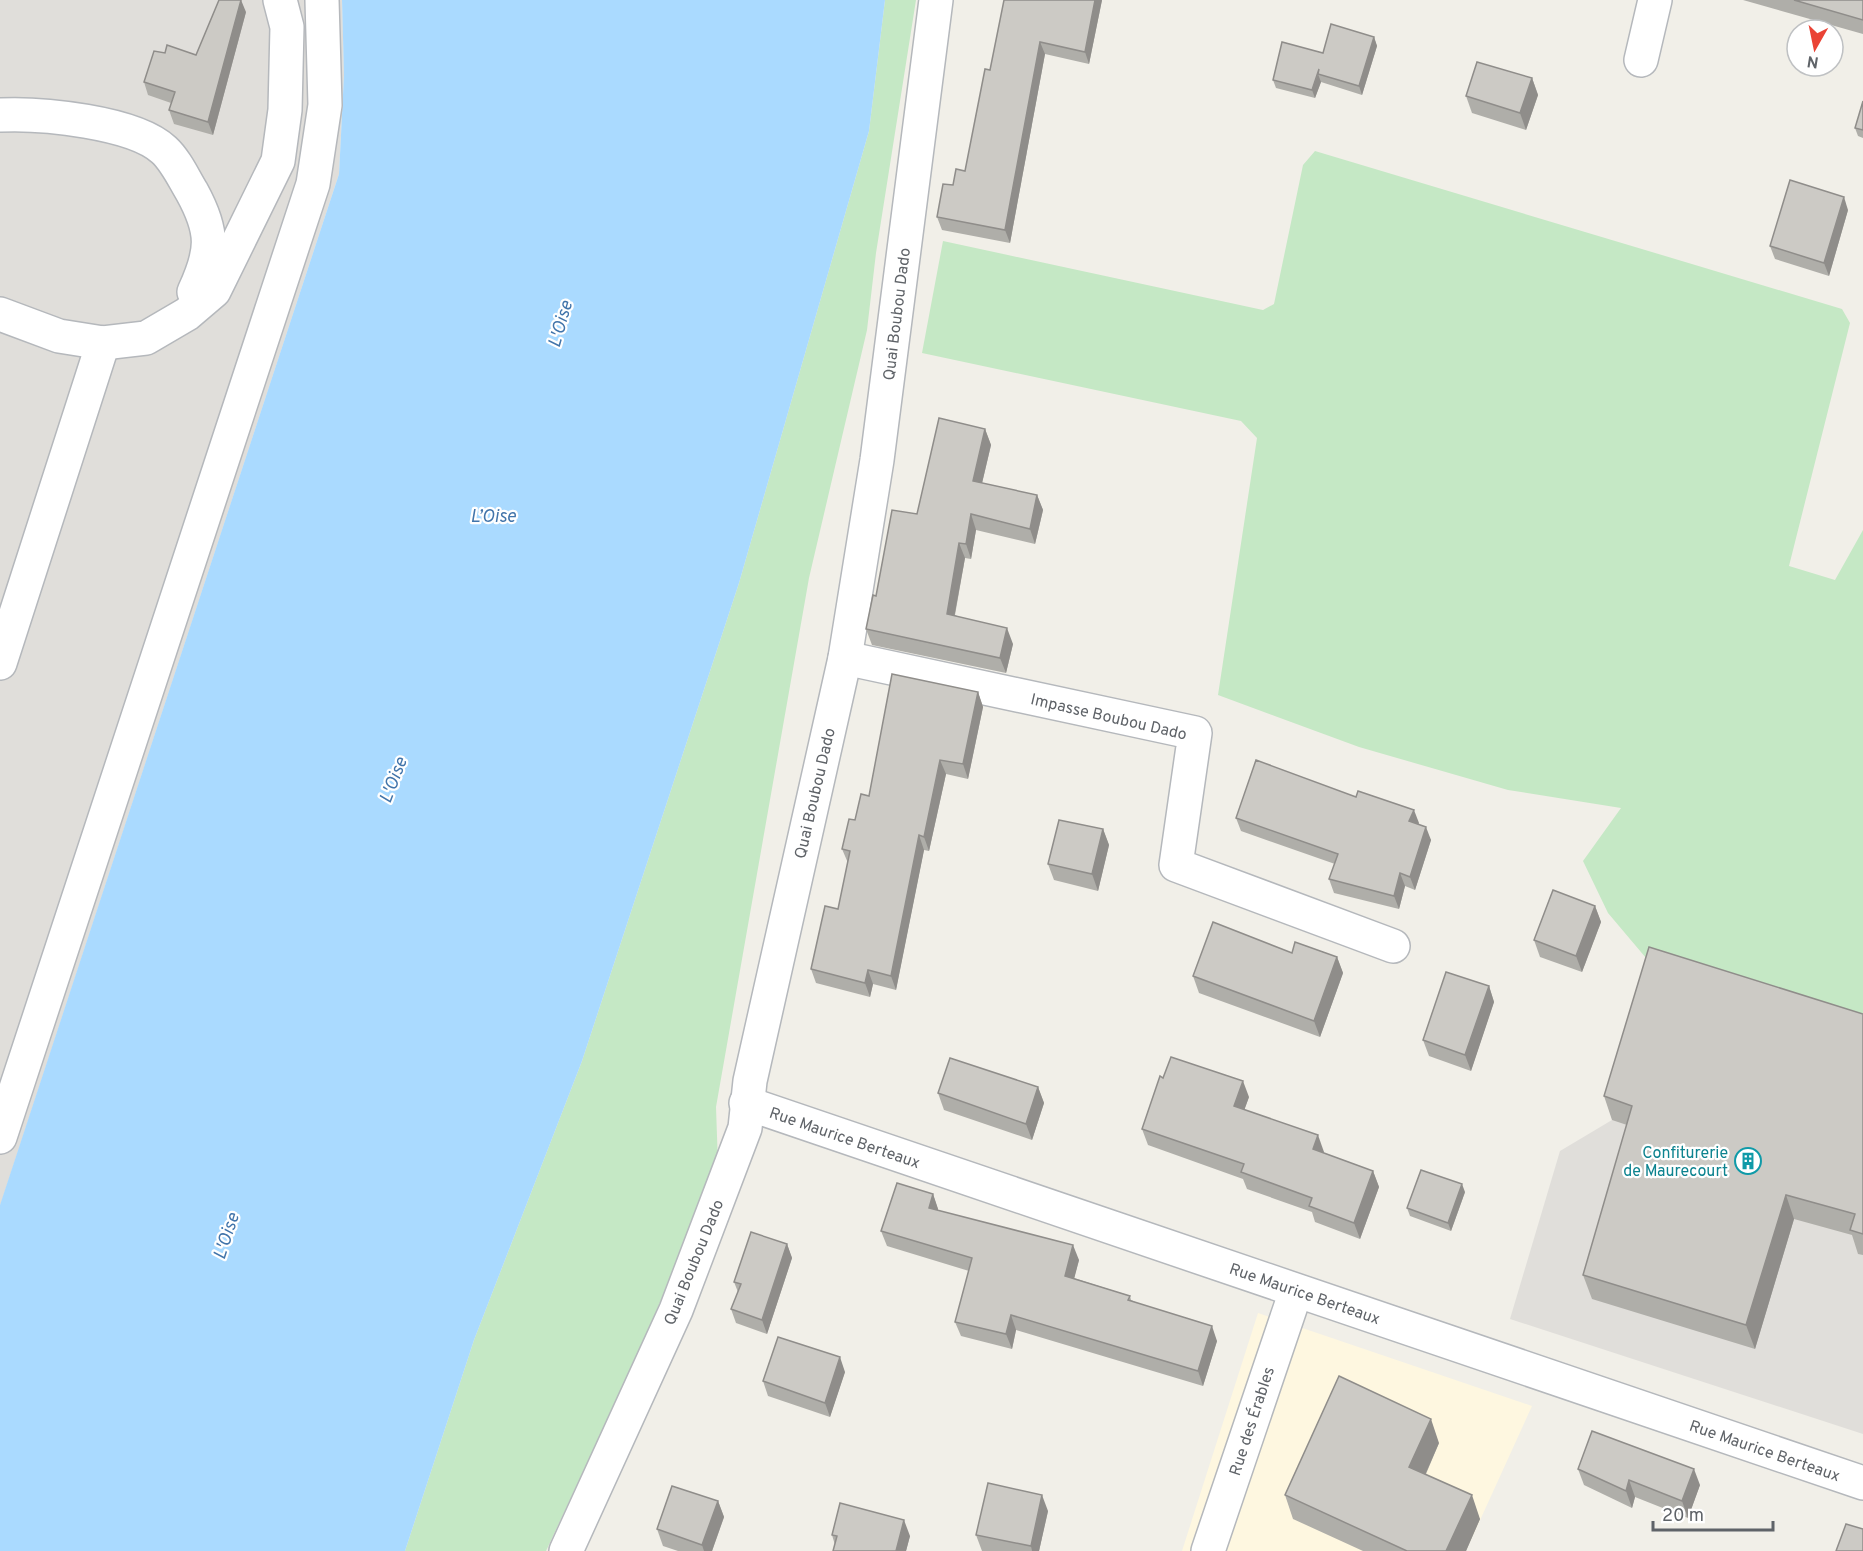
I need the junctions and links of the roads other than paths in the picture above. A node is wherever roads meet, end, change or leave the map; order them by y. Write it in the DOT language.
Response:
graph roads {
  1 [pos="280,0"];
  2 [pos="322,0"];
  3 [pos="936,0"];
  4 [pos="1655,0"];
  5 [pos="1641,60"];
  6 [pos="0,115"];
  7 [pos="0,314"];
  8 [pos="179,319"];
  9 [pos="103,343"];
  10 [pos="845,658"];
  11 [pos="0,663"];
  12 [pos="1393,946"];
  13 [pos="746,1104"];
  14 [pos="0,1137"];
  15 [pos="1296,1291"];
  16 [pos="1863,1483"];
  17 [pos="566,1551"];
  18 [pos="1208,1551"];
  1 -- 8 [label="street"];
  2 -- 14 [label="street"];
  3 -- 10 [label="street, Quai Boubou Dado"];
  4 -- 5 [label="street"];
  6 -- 8 [label="street"];
  7 -- 9 [label="street"];
  8 -- 9 [label="street"];
  9 -- 11 [label="street"];
  10 -- 12 [label="street, Impasse Boubou Dado"];
  10 -- 13 [label="street, Quai Boubou Dado"];
  13 -- 15 [label="street, Rue Maurice Berteaux"];
  13 -- 17 [label="street, Quai Boubou Dado"];
  15 -- 16 [label="street, Rue Maurice Berteaux"];
  15 -- 18 [label="street, Rue des Érables"];
}
